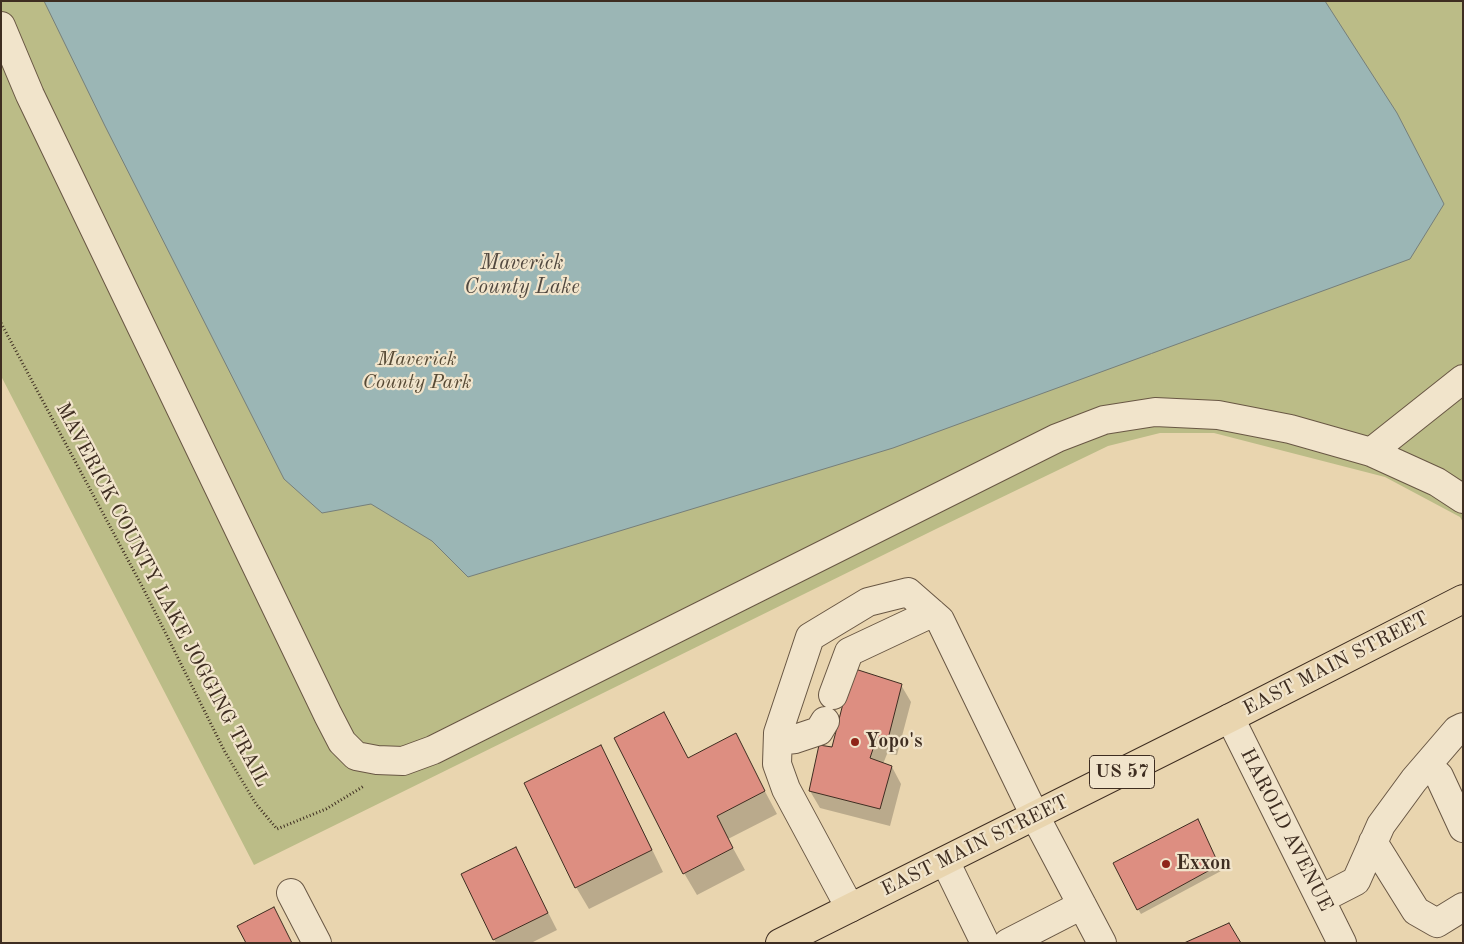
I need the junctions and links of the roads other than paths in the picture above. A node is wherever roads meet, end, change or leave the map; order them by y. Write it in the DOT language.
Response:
graph roads {
  1 [pos="1,26"];
  2 [pos="1463,379"];
  3 [pos="1371,452"];
  4 [pos="1463,499"];
  5 [pos="1463,599"];
  6 [pos="932,613"];
  7 [pos="833,695"];
  8 [pos="1230,718"];
  9 [pos="825,721"];
  10 [pos="1463,727"];
  11 [pos="778,741"];
  12 [pos="1427,765"];
  13 [pos="1035,816"];
  14 [pos="1463,828"];
  15 [pos="1373,842"];
  16 [pos="945,861"];
  17 [pos="291,893"];
  18 [pos="1321,899"];
  19 [pos="1082,905"];
  20 [pos="1463,907"];
  21 [pos="850,908"];
  22 [pos="1100,941"];
  23 [pos="317,943"];
  24 [pos="780,943"];
  25 [pos="985,943"];
  26 [pos="1008,943"];
  27 [pos="1342,943"];
  1 -- 3 [label="street"];
  2 -- 3 [label="street"];
  3 -- 4 [label="street"];
  5 -- 8 [label="main road, EAST MAIN STREET / US 57"];
  6 -- 7 [label="street"];
  6 -- 11 [label="street"];
  6 -- 13 [label="street"];
  8 -- 13 [label="main road, EAST MAIN STREET / US 57"];
  8 -- 18 [label="street, HAROLD AVENUE"];
  9 -- 11 [label="street"];
  10 -- 12 [label="street"];
  11 -- 21 [label="street"];
  12 -- 14 [label="street"];
  12 -- 15 [label="street"];
  13 -- 16 [label="main road, EAST MAIN STREET / US 57"];
  13 -- 19 [label="street"];
  15 -- 18 [label="street"];
  15 -- 20 [label="street"];
  16 -- 21 [label="main road, EAST MAIN STREET / US 57"];
  16 -- 25 [label="street"];
  17 -- 23 [label="street"];
  18 -- 27 [label="street, HAROLD AVENUE"];
  19 -- 22 [label="street"];
  19 -- 26 [label="street"];
  21 -- 24 [label="main road, EAST MAIN STREET / US 57"];
}
